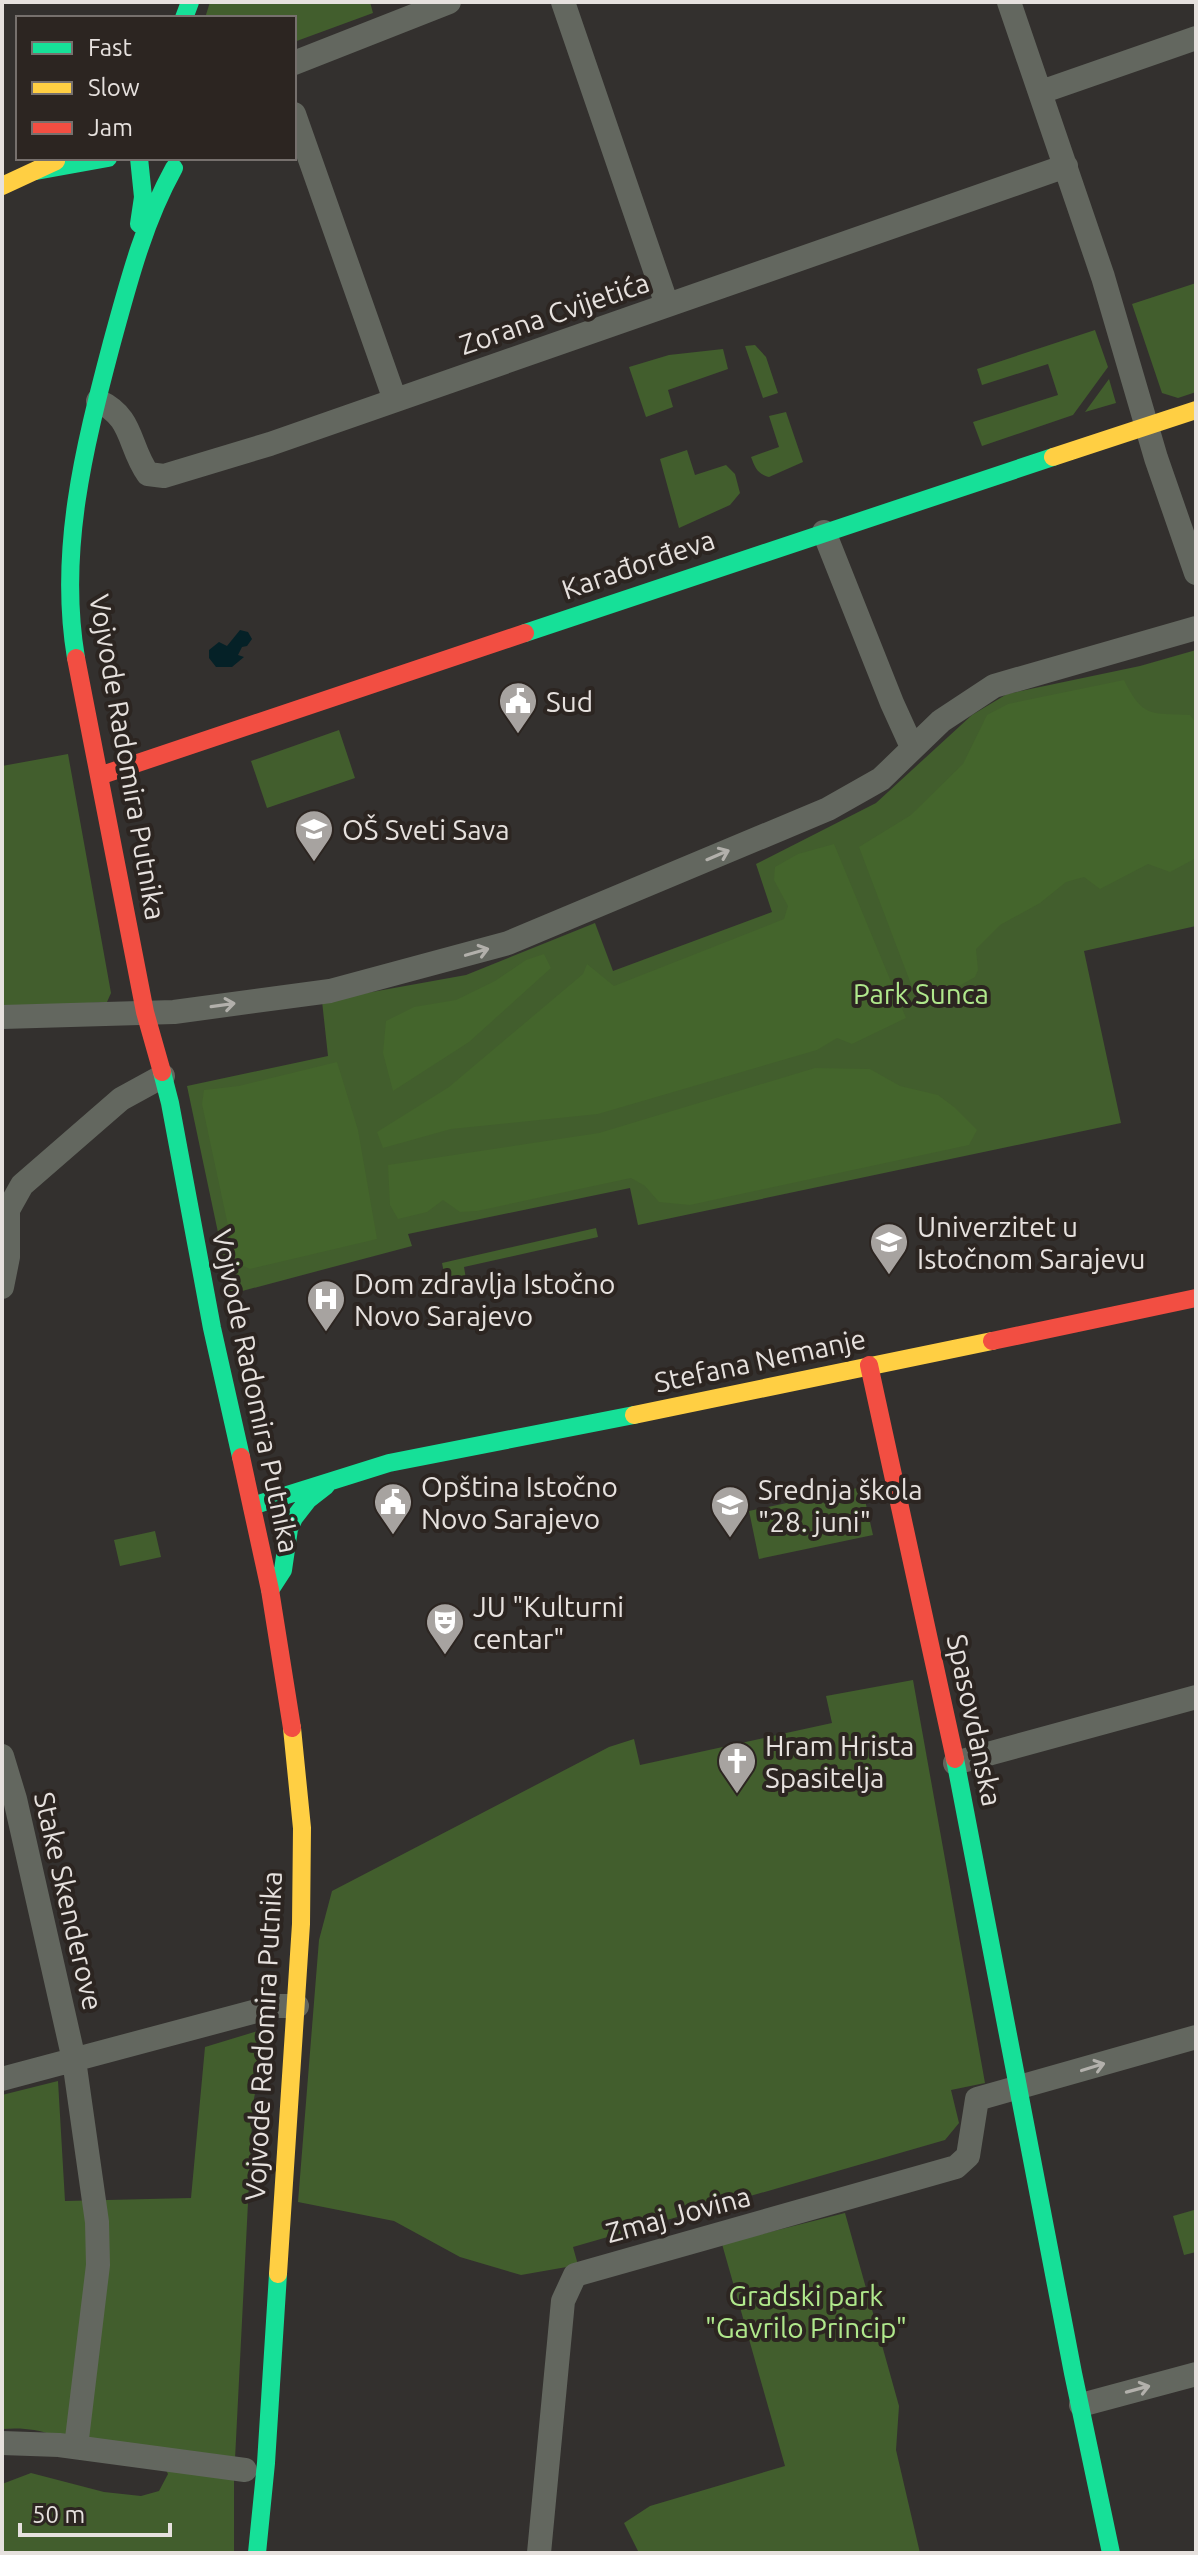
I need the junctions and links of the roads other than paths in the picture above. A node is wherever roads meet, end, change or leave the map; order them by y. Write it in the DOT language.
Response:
graph roads {
  1 [pos="449,2"];
  2 [pos="563,2"];
  3 [pos="1009,2"];
  4 [pos="1196,38"];
  5 [pos="296,62"];
  6 [pos="1041,92"];
  7 [pos="296,120"];
  8 [pos="58,160"];
  9 [pos="97,160"];
  10 [pos="139,160"];
  11 [pos="143,160"];
  12 [pos="1066,166"];
  13 [pos="36,171"];
  14 [pos="2,186"];
  15 [pos="135,256"];
  16 [pos="667,305"];
  17 [pos="395,400"];
  18 [pos="98,401"];
  19 [pos="1196,410"];
  20 [pos="1146,426"];
  21 [pos="824,532"];
  22 [pos="1196,573"];
  23 [pos="1196,628"];
  24 [pos="912,747"];
  25 [pos="99,776"];
  26 [pos="145,1012"];
  27 [pos="2,1017"];
  28 [pos="163,1076"];
  29 [pos="2,1287"];
  30 [pos="1196,1298"];
  31 [pos="869,1365"];
  32 [pos="297,1475"];
  33 [pos="336,1478"];
  34 [pos="252,1506"];
  35 [pos="270,1590"];
  36 [pos="1196,1697"];
  37 [pos="2,1756"];
  38 [pos="955,1763"];
  39 [pos="297,2006"];
  40 [pos="1196,2037"];
  41 [pos="74,2060"];
  42 [pos="2,2079"];
  43 [pos="1018,2088"];
  44 [pos="1196,2374"];
  45 [pos="1081,2405"];
  46 [pos="2,2443"];
  47 [pos="76,2447"];
  48 [pos="245,2470"];
  49 [pos="257,2553"];
  50 [pos="539,2553"];
  51 [pos="1111,2553"];
  1 -- 5 [label="street"];
  2 -- 16 [label="street"];
  3 -- 6 [label="street"];
  4 -- 6 [label="street"];
  6 -- 12 [label="street"];
  7 -- 17 [label="street"];
  8 -- 13 [label="main road"];
  9 -- 13 [label="main road"];
  10 -- 15 [label="main road, Vojvode Radomira Putnika"];
  11 -- 15 [label="main road, Vojvode Radomira Putnika"];
  12 -- 16 [label="street, Zorana Cvijetića"];
  12 -- 20 [label="street"];
  13 -- 14 [label="main road"];
  15 -- 18 [label="main road, Vojvode Radomira Putnika"];
  16 -- 17 [label="street, Zorana Cvijetića"];
  17 -- 18 [label="street, Zorana Cvijetića"];
  18 -- 25 [label="main road, Vojvode Radomira Putnika"];
  19 -- 20 [label="main road, Karađorđeva"];
  20 -- 21 [label="main road, Karađorđeva"];
  20 -- 22 [label="street"];
  21 -- 24 [label="street"];
  21 -- 25 [label="main road, Karađorđeva"];
  23 -- 24 [label="street"];
  26 -- 24 [label="street, one-way"];
  25 -- 26 [label="main road, Vojvode Radomira Putnika"];
  26 -- 27 [label="street"];
  26 -- 28 [label="main road, Vojvode Radomira Putnika"];
  28 -- 29 [label="street"];
  28 -- 34 [label="main road, Vojvode Radomira Putnika"];
  30 -- 31 [label="main road, Stefana Nemanje"];
  31 -- 33 [label="main road, Stefana Nemanje"];
  31 -- 38 [label="main road, Spasovdanska"];
  32 -- 33 [label="main road, Stefana Nemanje"];
  33 -- 34 [label="main road, Stefana Nemanje"];
  33 -- 35 [label="main road"];
  34 -- 35 [label="main road, Vojvode Radomira Putnika"];
  35 -- 39 [label="main road, Vojvode Radomira Putnika"];
  36 -- 38 [label="street"];
  37 -- 41 [label="street, Stake Skenderove"];
  38 -- 43 [label="main road, Spasovdanska"];
  39 -- 41 [label="street"];
  39 -- 49 [label="main road, Vojvode Radomira Putnika"];
  43 -- 40 [label="street, one-way"];
  41 -- 42 [label="street"];
  41 -- 47 [label="street, Stake Skenderove"];
  43 -- 45 [label="main road, Spasovdanska"];
  43 -- 50 [label="street, Zmaj Jovina"];
  45 -- 44 [label="street, one-way"];
  45 -- 51 [label="main road, Spasovdanska"];
  46 -- 47 [label="street"];
  47 -- 48 [label="street"];
}
